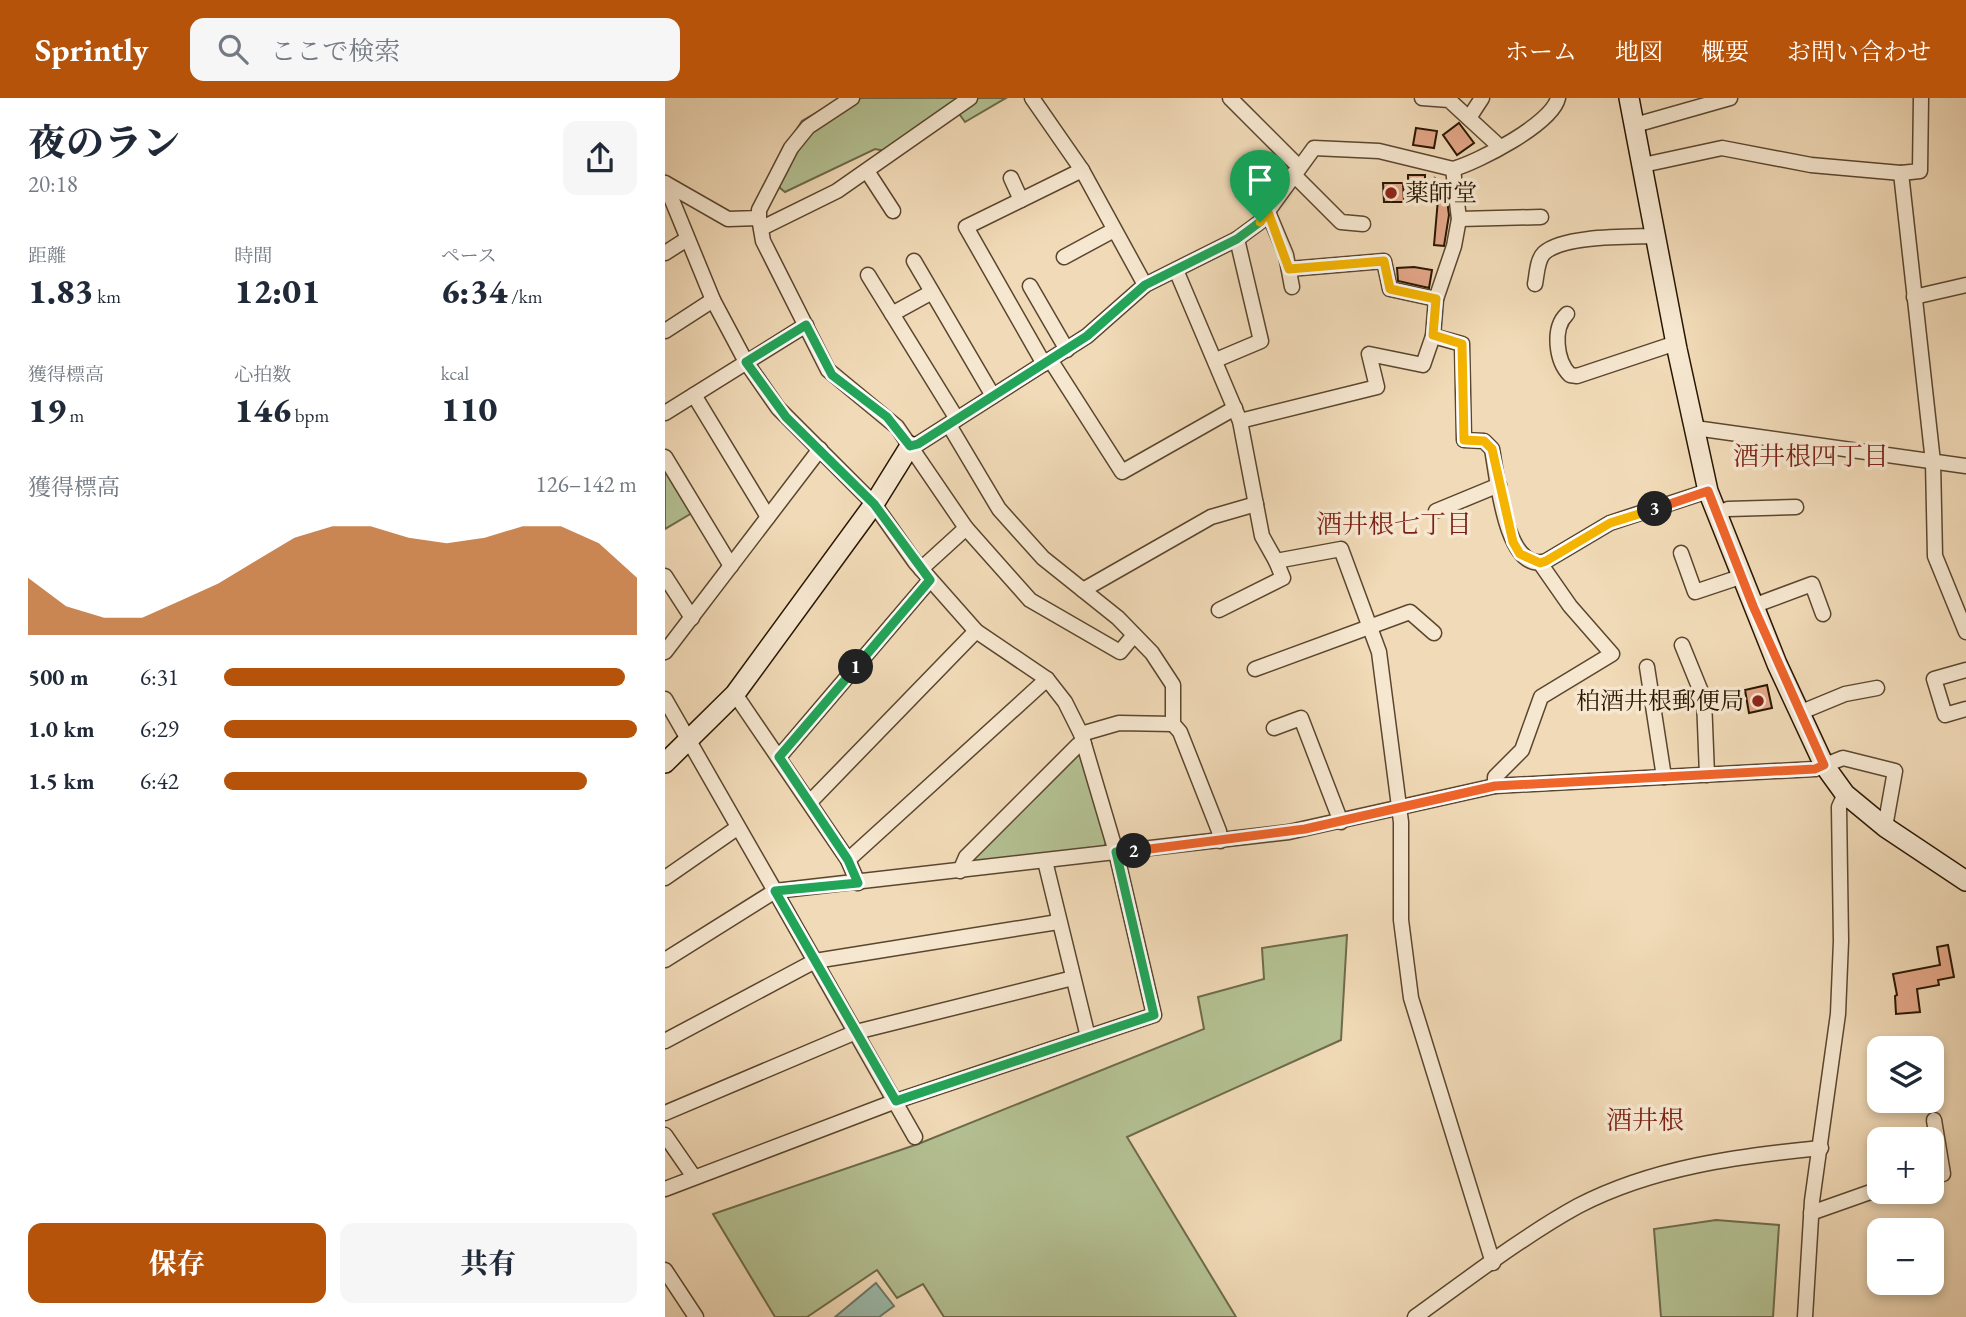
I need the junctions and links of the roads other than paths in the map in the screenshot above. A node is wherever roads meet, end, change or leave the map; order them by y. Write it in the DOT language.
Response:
graph roads {
  1 [pos="852,98"];
  2 [pos="970,98"];
  3 [pos="1032,98"];
  4 [pos="1230,98"];
  5 [pos="1422,98"];
  6 [pos="1482,98"];
  7 [pos="1558,98"];
  8 [pos="1629,98"];
  9 [pos="1730,98"];
  10 [pos="1921,98"];
  11 [pos="1469,118"];
  12 [pos="1635,125"];
  13 [pos="1500,146"];
  14 [pos="1643,165"];
  15 [pos="1453,169"];
  16 [pos="867,170"];
  17 [pos="1082,170"];
  18 [pos="1296,171"];
  19 [pos="1901,173"];
  20 [pos="1011,178"];
  21 [pos="665,183"];
  22 [pos="1021,200"];
  23 [pos="893,211"];
  24 [pos="1268,212"];
  25 [pos="1541,217"];
  26 [pos="1459,219"];
  27 [pos="761,223"];
  28 [pos="1363,224"];
  29 [pos="1114,230"];
  30 [pos="1656,236"];
  31 [pos="687,239"];
  32 [pos="1237,239"];
  33 [pos="665,253"];
  34 [pos="1064,257"];
  35 [pos="914,261"];
  36 [pos="1289,269"];
  37 [pos="1176,270"];
  38 [pos="868,275"];
  39 [pos="1535,284"];
  40 [pos="1145,285"];
  41 [pos="1966,285"];
  42 [pos="1030,286"];
  43 [pos="1292,286"];
  44 [pos="932,292"];
  45 [pos="1914,297"];
  46 [pos="1436,299"];
  47 [pos="713,300"];
  48 [pos="892,314"];
  49 [pos="1567,314"];
  50 [pos="806,325"];
  51 [pos="665,331"];
  52 [pos="1433,335"];
  53 [pos="1676,343"];
  54 [pos="1067,350"];
  55 [pos="1216,360"];
  56 [pos="746,362"];
  57 [pos="1048,363"];
  58 [pos="694,395"];
  59 [pos="993,396"];
  60 [pos="665,413"];
  61 [pos="1237,414"];
  62 [pos="953,422"];
  63 [pos="1695,428"];
  64 [pos="910,446"];
  65 [pos="820,449"];
  66 [pos="665,457"];
  67 [pos="1933,462"];
  68 [pos="1966,466"];
  69 [pos="1499,485"];
  70 [pos="1708,491"];
  71 [pos="874,504"];
  72 [pos="1256,504"];
  73 [pos="1796,507"];
  74 [pos="1436,512"];
  75 [pos="1717,514"];
  76 [pos="768,517"];
  77 [pos="966,528"];
  78 [pos="1681,553"];
  79 [pos="1276,561"];
  80 [pos="1540,563"];
  81 [pos="731,566"];
  82 [pos="926,575"];
  83 [pos="665,576"];
  84 [pos="1740,577"];
  85 [pos="1083,590"];
  86 [pos="1753,606"];
  87 [pos="1219,610"];
  88 [pos="1823,614"];
  89 [pos="692,618"];
  90 [pos="1369,626"];
  91 [pos="976,631"];
  92 [pos="1966,632"];
  93 [pos="1434,633"];
  94 [pos="1134,635"];
  95 [pos="1682,645"];
  96 [pos="665,652"];
  97 [pos="1647,667"];
  98 [pos="1255,669"];
  99 [pos="1966,670"];
  100 [pos="1047,679"];
  101 [pos="1877,688"];
  102 [pos="735,694"];
  103 [pos="665,699"];
  104 [pos="1966,709"];
  105 [pos="1800,713"];
  106 [pos="1173,724"];
  107 [pos="1274,728"];
  108 [pos="1083,739"];
  109 [pos="690,741"];
  110 [pos="779,757"];
  111 [pos="665,763"];
  112 [pos="1824,765"];
  113 [pos="1707,775"];
  114 [pos="1664,777"];
  115 [pos="1495,786"];
  116 [pos="1845,794"];
  117 [pos="810,803"];
  118 [pos="1399,809"];
  119 [pos="1341,822"];
  120 [pos="1885,827"];
  121 [pos="737,828"];
  122 [pos="1220,841"];
  123 [pos="1116,852"];
  124 [pos="848,860"];
  125 [pos="1045,861"];
  126 [pos="960,870"];
  127 [pos="665,878"];
  128 [pos="1966,881"];
  129 [pos="858,883"];
  130 [pos="775,891"];
  131 [pos="1058,922"];
  132 [pos="665,960"];
  133 [pos="815,961"];
  134 [pos="1073,978"];
  135 [pos="856,1032"];
  136 [pos="1088,1037"];
  137 [pos="665,1041"];
  138 [pos="896,1101"];
  139 [pos="665,1113"];
  140 [pos="1934,1120"];
  141 [pos="1935,1127"];
  142 [pos="665,1135"];
  143 [pos="915,1137"];
  144 [pos="1821,1147"];
  145 [pos="694,1177"];
  146 [pos="665,1189"];
  147 [pos="1867,1193"];
  148 [pos="1811,1213"];
  149 [pos="1493,1263"];
  150 [pos="665,1270"];
  151 [pos="696,1317"];
  152 [pos="1415,1317"];
  153 [pos="1805,1317"];
  1 -- 27 [label="street"];
  2 -- 16 [label="street"];
  3 -- 17 [label="street"];
  4 -- 18 [label="street"];
  5 -- 11 [label="street"];
  6 -- 11 [label="street"];
  7 -- 13 [label="street"];
  8 -- 12 [label="street"];
  9 -- 12 [label="street"];
  10 -- 19 [label="street"];
  11 -- 13 [label="street"];
  12 -- 14 [label="street"];
  13 -- 15 [label="street"];
  14 -- 19 [label="street"];
  14 -- 30 [label="street"];
  15 -- 18 [label="street"];
  15 -- 26 [label="street"];
  16 -- 23 [label="street"];
  16 -- 27 [label="street"];
  17 -- 22 [label="street"];
  17 -- 29 [label="street"];
  18 -- 24 [label="street"];
  18 -- 28 [label="street"];
  19 -- 45 [label="street"];
  20 -- 22 [label="street"];
  21 -- 27 [label="street"];
  21 -- 31 [label="street"];
  22 -- 57 [label="street"];
  24 -- 32 [label="street"];
  24 -- 36 [label="street"];
  25 -- 26 [label="street"];
  26 -- 46 [label="street"];
  27 -- 50 [label="street"];
  29 -- 34 [label="street"];
  29 -- 40 [label="street"];
  30 -- 39 [label="street"];
  30 -- 53 [label="street"];
  31 -- 33 [label="street"];
  31 -- 47 [label="street"];
  32 -- 37 [label="street"];
  32 -- 55 [label="street"];
  35 -- 44 [label="street"];
  36 -- 43 [label="street"];
  36 -- 46 [label="street"];
  37 -- 40 [label="street"];
  37 -- 55 [label="street"];
  38 -- 48 [label="street"];
  40 -- 54 [label="street"];
  41 -- 45 [label="street"];
  42 -- 54 [label="street"];
  44 -- 48 [label="street"];
  44 -- 59 [label="street"];
  45 -- 67 [label="street"];
  46 -- 52 [label="street"];
  47 -- 51 [label="street"];
  47 -- 56 [label="street"];
  48 -- 62 [label="street"];
  49 -- 53 [label="street"];
  50 -- 56 [label="street"];
  50 -- 64 [label="street"];
  52 -- 61 [label="street"];
  52 -- 69 [label="street"];
  53 -- 63 [label="street"];
  54 -- 57 [label="street"];
  55 -- 61 [label="street"];
  56 -- 58 [label="street"];
  56 -- 65 [label="street"];
  57 -- 59 [label="street"];
  57 -- 61 [label="street"];
  58 -- 60 [label="street"];
  58 -- 76 [label="street"];
  59 -- 62 [label="street"];
  61 -- 72 [label="street"];
  62 -- 64 [label="street"];
  62 -- 85 [label="street"];
  63 -- 67 [label="street"];
  63 -- 70 [label="street"];
  64 -- 71 [label="street"];
  64 -- 77 [label="street"];
  65 -- 71 [label="street"];
  65 -- 76 [label="street"];
  66 -- 81 [label="street"];
  67 -- 68 [label="street"];
  67 -- 92 [label="street"];
  69 -- 74 [label="street"];
  69 -- 80 [label="street"];
  70 -- 75 [label="street"];
  70 -- 80 [label="street"];
  71 -- 82 [label="street"];
  71 -- 102 [label="street"];
  72 -- 79 [label="street"];
  72 -- 85 [label="street"];
  73 -- 75 [label="street"];
  75 -- 84 [label="street"];
  76 -- 81 [label="street"];
  77 -- 82 [label="street"];
  77 -- 94 [label="street"];
  78 -- 84 [label="street"];
  79 -- 87 [label="street"];
  79 -- 90 [label="street"];
  80 -- 115 [label="street"];
  81 -- 89 [label="street"];
  82 -- 91 [label="street"];
  82 -- 110 [label="street"];
  83 -- 89 [label="street"];
  84 -- 86 [label="street"];
  85 -- 94 [label="street"];
  86 -- 88 [label="street"];
  86 -- 105 [label="street"];
  89 -- 96 [label="street"];
  90 -- 93 [label="street"];
  90 -- 98 [label="street"];
  90 -- 118 [label="street"];
  91 -- 100 [label="street"];
  91 -- 117 [label="street"];
  94 -- 106 [label="street"];
  95 -- 113 [label="street"];
  97 -- 114 [label="street"];
  99 -- 104 [label="street"];
  100 -- 108 [label="street"];
  100 -- 124 [label="street"];
  101 -- 105 [label="street"];
  102 -- 109 [label="street"];
  102 -- 110 [label="street"];
  103 -- 109 [label="street"];
  105 -- 112 [label="street"];
  106 -- 108 [label="street"];
  106 -- 122 [label="street"];
  107 -- 119 [label="street"];
  108 -- 123 [label="street"];
  108 -- 126 [label="street"];
  109 -- 111 [label="street"];
  109 -- 121 [label="street"];
  110 -- 117 [label="street"];
  112 -- 113 [label="street"];
  112 -- 116 [label="street"];
  112 -- 120 [label="street"];
  113 -- 114 [label="street"];
  114 -- 115 [label="street"];
  115 -- 118 [label="street"];
  116 -- 120 [label="street"];
  116 -- 144 [label="street"];
  117 -- 124 [label="street"];
  118 -- 119 [label="street"];
  118 -- 149 [label="street"];
  119 -- 122 [label="street"];
  120 -- 128 [label="street"];
  121 -- 127 [label="street"];
  121 -- 130 [label="street"];
  122 -- 123 [label="street"];
  123 -- 125 [label="street"];
  123 -- 136 [label="street"];
  124 -- 129 [label="street"];
  125 -- 126 [label="street"];
  125 -- 131 [label="street"];
  126 -- 129 [label="street"];
  129 -- 130 [label="street"];
  130 -- 132 [label="street"];
  130 -- 133 [label="street"];
  131 -- 133 [label="street"];
  131 -- 134 [label="street"];
  133 -- 135 [label="street"];
  133 -- 137 [label="street"];
  134 -- 135 [label="street"];
  134 -- 136 [label="street"];
  135 -- 138 [label="street"];
  135 -- 139 [label="street"];
  136 -- 138 [label="street"];
  138 -- 143 [label="street"];
  138 -- 145 [label="street"];
  140 -- 141 [label="street"];
  142 -- 145 [label="street"];
  144 -- 148 [label="street"];
  144 -- 149 [label="street"];
  145 -- 146 [label="street"];
  147 -- 148 [label="street"];
  148 -- 153 [label="street"];
  149 -- 152 [label="street"];
  150 -- 151 [label="street"];
}
